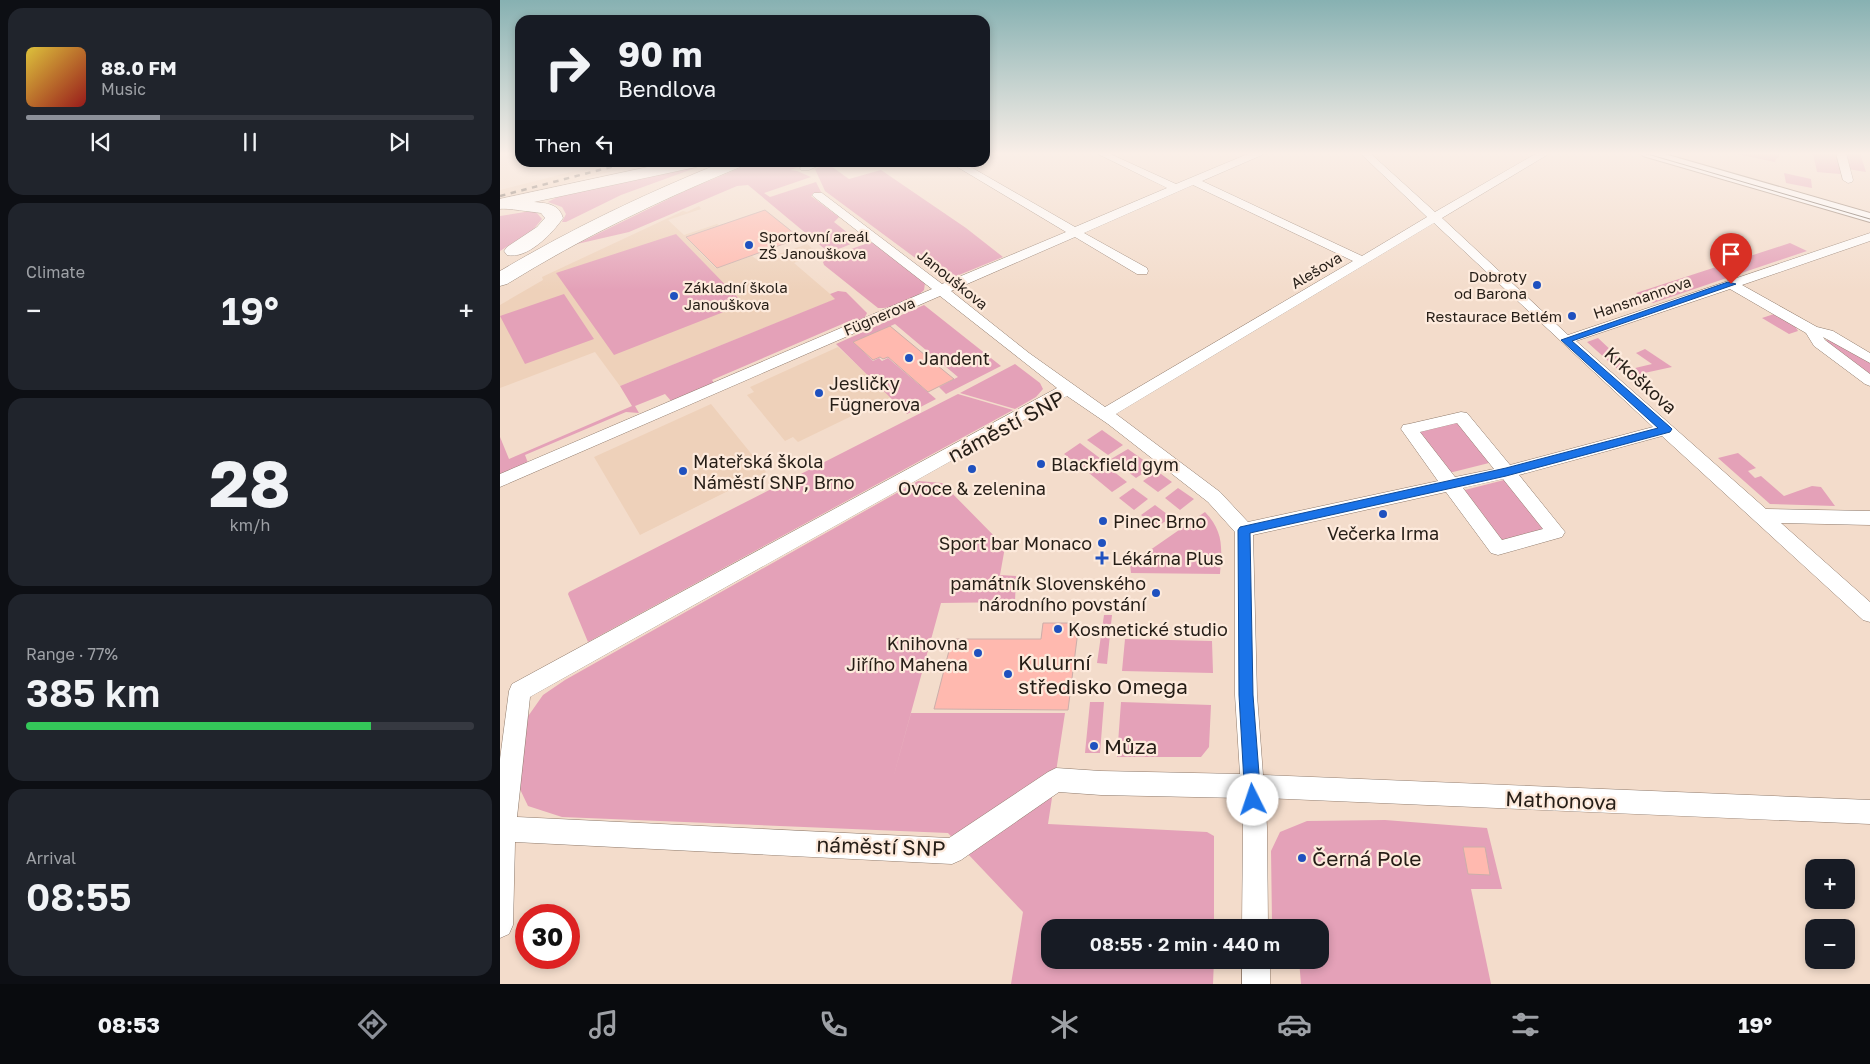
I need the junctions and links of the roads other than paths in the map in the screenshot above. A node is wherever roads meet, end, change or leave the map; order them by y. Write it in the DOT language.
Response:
graph roads {
  1 [pos="524,199"];
  2 [pos="630,199"];
  3 [pos="651,199"];
  4 [pos="823,199"];
  5 [pos="1018,199"];
  6 [pos="1149,199"];
  7 [pos="1230,199"];
  8 [pos="1416,199"];
  9 [pos="1466,199"];
  10 [pos="1806,199"];
  11 [pos="500,204"];
  12 [pos="500,208"];
  13 [pos="1436,217"];
  14 [pos="1870,218"];
  15 [pos="1074,231"];
  16 [pos="1870,237"];
  17 [pos="500,260"];
  18 [pos="1363,261"];
  19 [pos="500,265"];
  20 [pos="1142,271"];
  21 [pos="500,280"];
  22 [pos="1731,284"];
  23 [pos="941,290"];
  24 [pos="1812,330"];
  25 [pos="1566,340"];
  26 [pos="1870,359"];
  27 [pos="1870,381"];
  28 [pos="1068,389"];
  29 [pos="1105,414"];
  30 [pos="1666,429"];
  31 [pos="1506,472"];
  32 [pos="500,480"];
  33 [pos="1451,484"];
  34 [pos="1762,516"];
  35 [pos="1870,518"];
  36 [pos="1244,530"];
  37 [pos="1870,614"];
  38 [pos="1252,786"];
  39 [pos="1870,812"];
  40 [pos="503,829"];
  41 [pos="1255,919"];
  42 [pos="500,925"];
  43 [pos="1256,969"];
  44 [pos="1256,984"];
  1 -- 11 [label="highway"];
  2 -- 19 [label="highway"];
  3 -- 21 [label="highway"];
  4 -- 23 [label="street, Janouškova"];
  5 -- 15 [label="street"];
  6 -- 15 [label="street, Fügnerova"];
  7 -- 18 [label="street"];
  8 -- 13 [label="street, Krkoškova"];
  9 -- 13 [label="street, Alešova"];
  10 -- 14 [label="street"];
  12 -- 17 [label="highway"];
  13 -- 18 [label="street, Alešova"];
  13 -- 25 [label="street, Krkoškova"];
  15 -- 20 [label="street"];
  15 -- 23 [label="street, Fügnerova"];
  16 -- 22 [label="street, Hansmannova"];
  18 -- 29 [label="street, Alešova"];
  22 -- 24 [label="street"];
  22 -- 25 [label="street, Hansmannova"];
  23 -- 28 [label="street, Janouškova"];
  23 -- 32 [label="street, Fügnerova"];
  24 -- 26 [label="street"];
  24 -- 27 [label="street"];
  25 -- 30 [label="street, Krkoškova"];
  28 -- 29 [label="street, náměstí SNP"];
  28 -- 40 [label="street, náměstí SNP"];
  29 -- 36 [label="street, náměstí SNP"];
  30 -- 31 [label="street"];
  30 -- 34 [label="street, Krkoškova"];
  31 -- 33 [label="street"];
  31 -- 33 [label="street"];
  31 -- 33 [label="street"];
  33 -- 36 [label="street"];
  34 -- 35 [label="street"];
  34 -- 37 [label="street, Krkoškova"];
  36 -- 38 [label="street"];
  38 -- 39 [label="street, Mathonova"];
  38 -- 40 [label="street, náměstí SNP"];
  38 -- 41 [label="street"];
  40 -- 42 [label="street, náměstí SNP"];
  43 -- 44 [label="street"];
}
